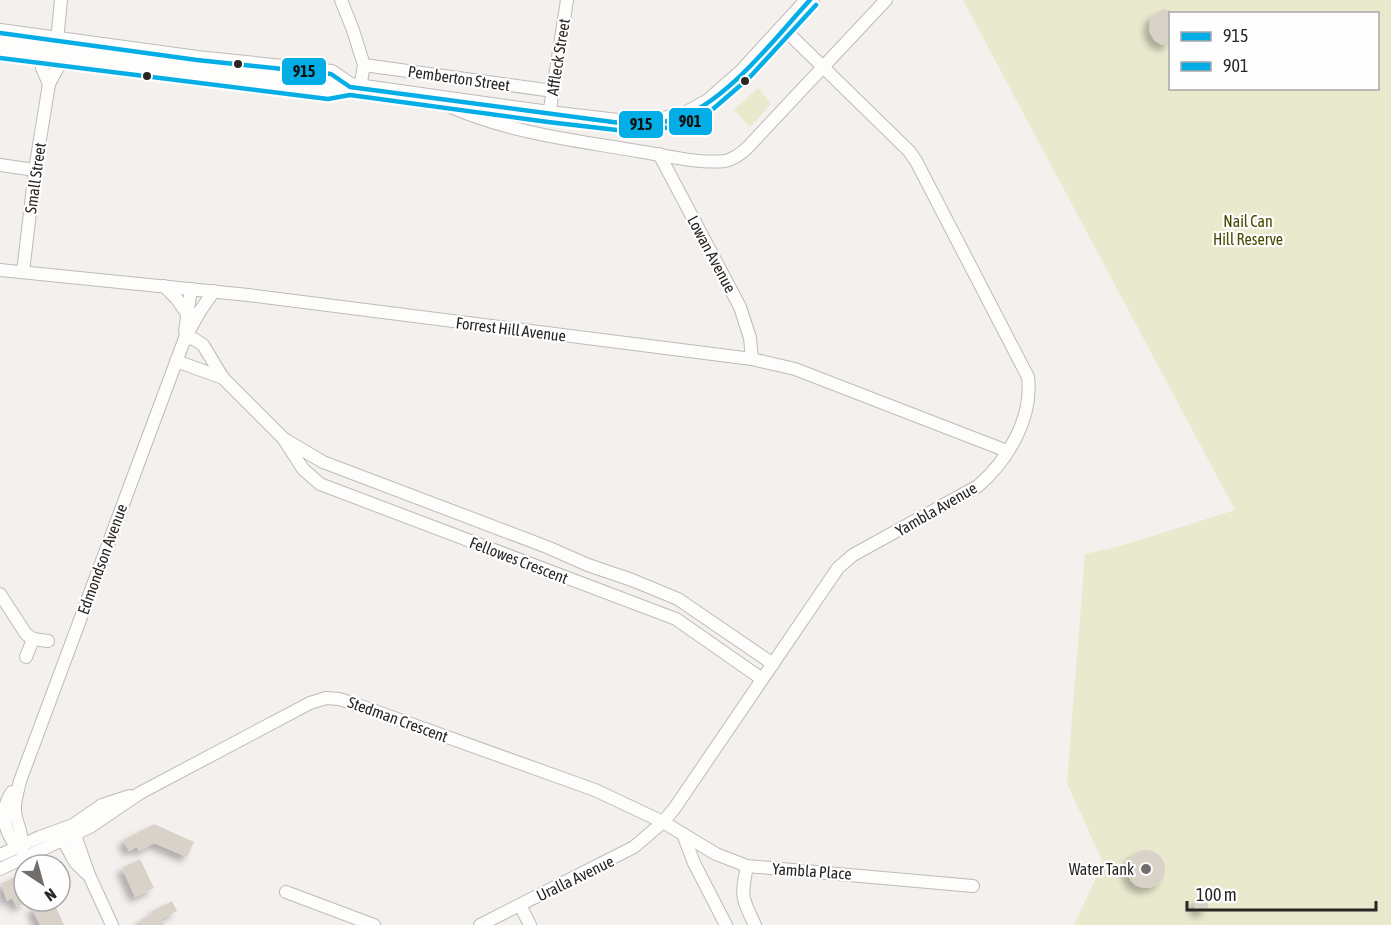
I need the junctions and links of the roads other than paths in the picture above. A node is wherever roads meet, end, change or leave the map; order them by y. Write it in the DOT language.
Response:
graph roads {
  1 [pos="62,0"];
  2 [pos="341,0"];
  3 [pos="567,0"];
  4 [pos="810,0"];
  5 [pos="886,0"];
  6 [pos="784,29"];
  7 [pos="0,33"];
  8 [pos="60,49"];
  9 [pos="0,50"];
  10 [pos="41,55"];
  11 [pos="364,64"];
  12 [pos="822,67"];
  13 [pos="49,84"];
  14 [pos="355,88"];
  15 [pos="554,91"];
  16 [pos="434,99"];
  17 [pos="549,115"];
  18 [pos="659,154"];
  19 [pos="0,165"];
  20 [pos="35,170"];
  21 [pos="0,270"];
  22 [pos="23,272"];
  23 [pos="165,286"];
  24 [pos="191,289"];
  25 [pos="214,291"];
  26 [pos="188,315"];
  27 [pos="184,338"];
  28 [pos="752,359"];
  29 [pos="176,361"];
  30 [pos="224,378"];
  31 [pos="283,438"];
  32 [pos="1007,451"];
  33 [pos="0,594"];
  34 [pos="33,639"];
  35 [pos="48,641"];
  36 [pos="26,657"];
  37 [pos="774,664"];
  38 [pos="762,679"];
  39 [pos="663,822"];
  40 [pos="68,834"];
  41 [pos="683,834"];
  42 [pos="22,851"];
  43 [pos="0,855"];
  44 [pos="747,866"];
  45 [pos="0,869"];
  46 [pos="973,886"];
  47 [pos="286,892"];
  48 [pos="520,905"];
  49 [pos="112,925"];
  50 [pos="374,925"];
  51 [pos="480,925"];
  52 [pos="530,925"];
  53 [pos="726,925"];
  54 [pos="755,925"];
  1 -- 8 [label="street, Small Street"];
  2 -- 11 [label="street"];
  3 -- 15 [label="street, Affleck Street"];
  4 -- 6 [label="main road, Pemberton Street"];
  5 -- 12 [label="street, Pemberton Street"];
  6 -- 12 [label="street, Yambla Avenue"];
  6 -- 17 [label="main road, Pemberton Street"];
  7 -- 8 [label="main road, Pemberton Street"];
  8 -- 10 [label="main road, Pemberton Street"];
  8 -- 13 [label="street, Small Street"];
  8 -- 14 [label="main road, Pemberton Street"];
  9 -- 10 [label="main road, Pemberton Street"];
  10 -- 13 [label="street, Small Street"];
  11 -- 14 [label="street"];
  11 -- 15 [label="street, Pemberton Street"];
  12 -- 18 [label="street, Pemberton Street"];
  12 -- 32 [label="street, Yambla Avenue"];
  13 -- 20 [label="street, Small Street"];
  14 -- 16 [label="main road, Pemberton Street"];
  15 -- 17 [label="street, Affleck Street"];
  16 -- 17 [label="main road, Pemberton Street"];
  16 -- 18 [label="street, Pemberton Street"];
  18 -- 28 [label="street, Lowan Avenue"];
  19 -- 20 [label="street"];
  20 -- 22 [label="street, Small Street"];
  21 -- 22 [label="street, Forrest Hill Avenue"];
  22 -- 23 [label="street, Forrest Hill Avenue"];
  23 -- 24 [label="street, Forrest Hill Avenue"];
  23 -- 26 [label="street"];
  24 -- 25 [label="street, Forrest Hill Avenue"];
  24 -- 26 [label="street, Edmondson Avenue"];
  25 -- 27 [label="street, Edmondson Avenue"];
  25 -- 28 [label="street, Forrest Hill Avenue"];
  26 -- 27 [label="street, Edmondson Avenue"];
  27 -- 29 [label="street, Edmondson Avenue"];
  27 -- 30 [label="street, Fellowes Crescent"];
  28 -- 32 [label="street, Forrest Hill Avenue"];
  29 -- 30 [label="street, Fellowes Crescent"];
  29 -- 42 [label="street, Edmondson Avenue"];
  30 -- 31 [label="street, Fellowes Crescent"];
  31 -- 37 [label="street, Fellowes Crescent"];
  31 -- 38 [label="street, Fellowes Crescent"];
  32 -- 37 [label="street, Yambla Avenue"];
  33 -- 34 [label="street"];
  34 -- 35 [label="street"];
  34 -- 36 [label="street"];
  37 -- 38 [label="street, Yambla Avenue"];
  38 -- 39 [label="street, Yambla Avenue"];
  39 -- 40 [label="street, Stedman Crescent"];
  39 -- 41 [label="street, Yambla Place"];
  39 -- 48 [label="street, Uralla Avenue"];
  40 -- 42 [label="street, Stedman Crescent"];
  40 -- 49 [label="street"];
  41 -- 44 [label="street, Yambla Place"];
  41 -- 53 [label="street"];
  42 -- 43 [label="street, Stedman Crescent"];
  42 -- 45 [label="street, Stedman Crescent"];
  44 -- 46 [label="street, Yambla Place"];
  44 -- 54 [label="street"];
  47 -- 50 [label="street"];
  48 -- 51 [label="street, Uralla Avenue"];
  48 -- 52 [label="street"];
}
